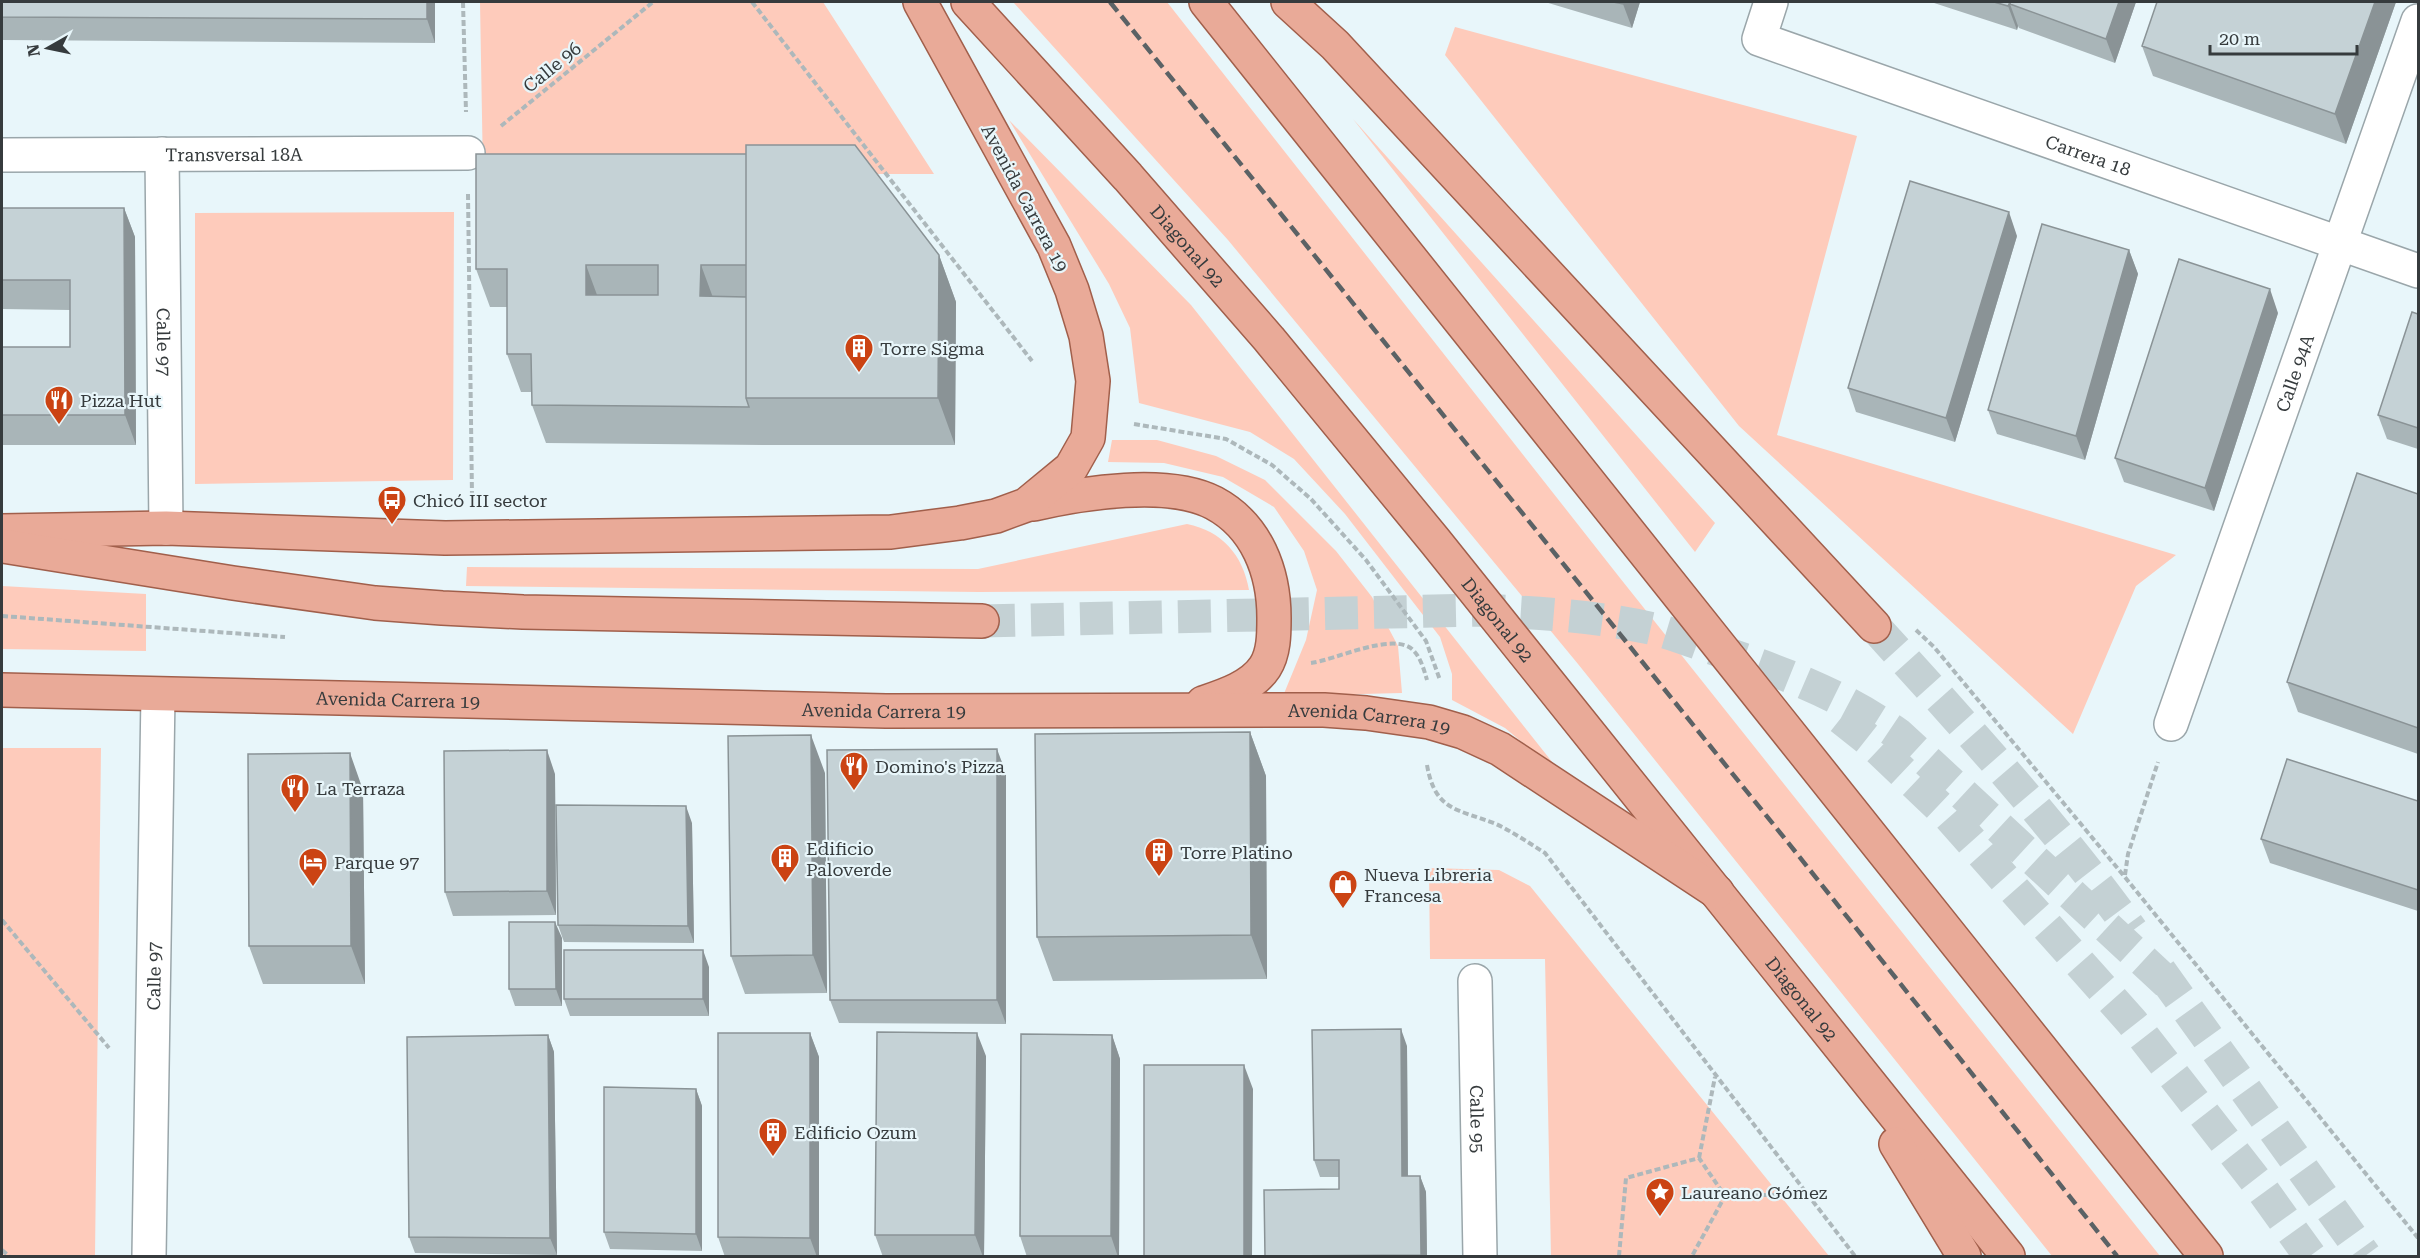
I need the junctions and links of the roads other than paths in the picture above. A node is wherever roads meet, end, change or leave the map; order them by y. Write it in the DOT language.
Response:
graph roads {
  1 [pos="920,2"];
  2 [pos="968,2"];
  3 [pos="1206,2"];
  4 [pos="1288,2"];
  5 [pos="1771,2"];
  6 [pos="2418,21"];
  7 [pos="468,153"];
  8 [pos="162,154"];
  9 [pos="2,155"];
  10 [pos="2340,244"];
  11 [pos="2418,271"];
  12 [pos="1026,505"];
  13 [pos="166,528"];
  14 [pos="2,531"];
  15 [pos="2,546"];
  16 [pos="982,621"];
  17 [pos="1874,626"];
  18 [pos="2,690"];
  19 [pos="158,695"];
  20 [pos="1181,709"];
  21 [pos="2171,724"];
  22 [pos="1717,892"];
  23 [pos="1475,981"];
  24 [pos="1829,1032"];
  25 [pos="149,1257"];
  26 [pos="1480,1257"];
  27 [pos="1964,1257"];
  28 [pos="2008,1257"];
  29 [pos="2206,1257"];
  1 -- 12 [label="main road, Avenida Carrera 19"];
  2 -- 22 [label="main road, Diagonal 92"];
  3 -- 29 [label="main road"];
  4 -- 17 [label="main road"];
  5 -- 10 [label="street, Carrera 18"];
  6 -- 10 [label="street, Calle 94A"];
  7 -- 8 [label="street, Transversal 18A"];
  8 -- 9 [label="street, Transversal 18A"];
  8 -- 13 [label="street, Calle 97"];
  10 -- 11 [label="street, Carrera 18"];
  10 -- 21 [label="street, Calle 94A"];
  12 -- 13 [label="main road, Avenida Carrera 19"];
  12 -- 20 [label="main road"];
  13 -- 14 [label="main road, Avenida Carrera 19"];
  15 -- 16 [label="main road"];
  18 -- 19 [label="main road, Avenida Carrera 19"];
  19 -- 20 [label="main road, Avenida Carrera 19"];
  19 -- 25 [label="street, Calle 97"];
  20 -- 22 [label="main road, Avenida Carrera 19"];
  22 -- 24 [label="main road, Diagonal 92"];
  23 -- 26 [label="street, Calle 95"];
  24 -- 27 [label="main road"];
  24 -- 28 [label="main road, Diagonal 92"];
}
